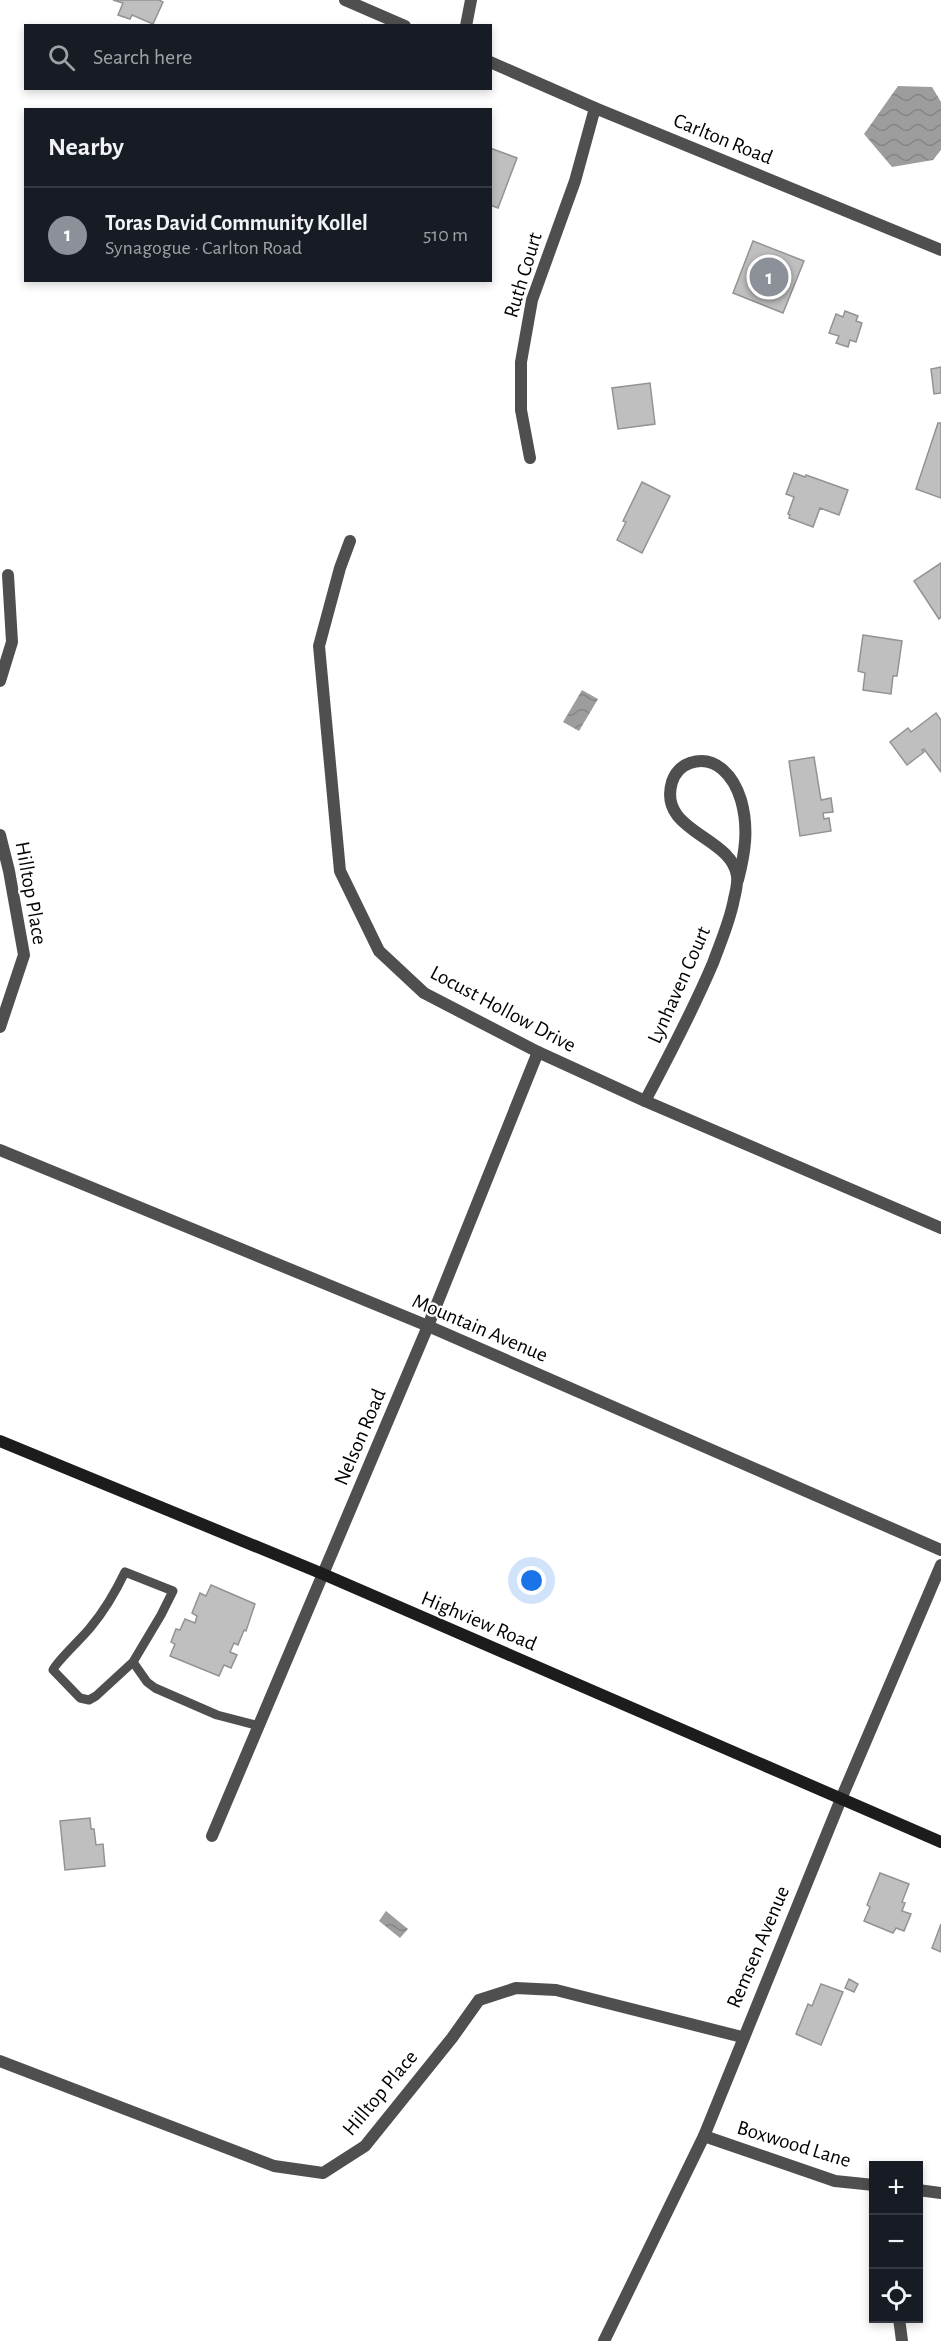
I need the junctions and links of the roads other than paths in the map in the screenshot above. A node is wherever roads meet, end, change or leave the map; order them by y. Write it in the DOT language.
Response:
graph roads {
  1 [pos="345,0"];
  2 [pos="471,0"];
  3 [pos="400,24"];
  4 [pos="466,24"];
  5 [pos="492,63"];
  6 [pos="595,108"];
  7 [pos="941,250"];
  8 [pos="530,458"];
  9 [pos="350,541"];
  10 [pos="8,575"];
  11 [pos="0,681"];
  12 [pos="0,835"];
  13 [pos="738,880"];
  14 [pos="0,1027"];
  15 [pos="538,1052"];
  16 [pos="645,1101"];
  17 [pos="0,1150"];
  18 [pos="941,1228"];
  19 [pos="428,1326"];
  20 [pos="0,1441"];
  21 [pos="941,1550"];
  22 [pos="941,1565"];
  23 [pos="323,1574"];
  24 [pos="133,1662"];
  25 [pos="259,1726"];
  26 [pos="841,1799"];
  27 [pos="212,1836"];
  28 [pos="941,1842"];
  29 [pos="742,2037"];
  30 [pos="0,2061"];
  31 [pos="704,2136"];
  32 [pos="869,2185"];
  33 [pos="923,2191"];
  34 [pos="941,2193"];
  35 [pos="900,2323"];
  36 [pos="604,2341"];
  37 [pos="902,2341"];
  1 -- 3 [label="street"];
  2 -- 4 [label="street"];
  5 -- 6 [label="street, Carlton Road"];
  6 -- 7 [label="street, Carlton Road"];
  6 -- 8 [label="street, Ruth Court"];
  9 -- 15 [label="street, Locust Hollow Drive"];
  10 -- 11 [label="street"];
  12 -- 14 [label="street, Hilltop Place"];
  13 -- 13 [label="street, Lynhaven Court"];
  13 -- 16 [label="street, Lynhaven Court"];
  15 -- 16 [label="street, Locust Hollow Drive"];
  15 -- 19 [label="street, Nelson Road"];
  16 -- 18 [label="street, Locust Hollow Drive"];
  17 -- 19 [label="street, Mountain Avenue"];
  19 -- 21 [label="street, Mountain Avenue"];
  19 -- 23 [label="street, Nelson Road"];
  20 -- 23 [label="street, Highview Road"];
  22 -- 26 [label="street, Remsen Avenue"];
  23 -- 25 [label="street, Nelson Road"];
  23 -- 26 [label="street, Highview Road"];
  24 -- 24 [label="lane"];
  24 -- 25 [label="lane"];
  25 -- 27 [label="street, Nelson Road"];
  26 -- 28 [label="street, Highview Road"];
  26 -- 29 [label="street, Remsen Avenue"];
  29 -- 30 [label="street, Hilltop Place"];
  29 -- 31 [label="street, Remsen Avenue"];
  31 -- 32 [label="street, Boxwood Lane"];
  31 -- 36 [label="street, Remsen Avenue"];
  33 -- 34 [label="street"];
  35 -- 37 [label="street"];
}
